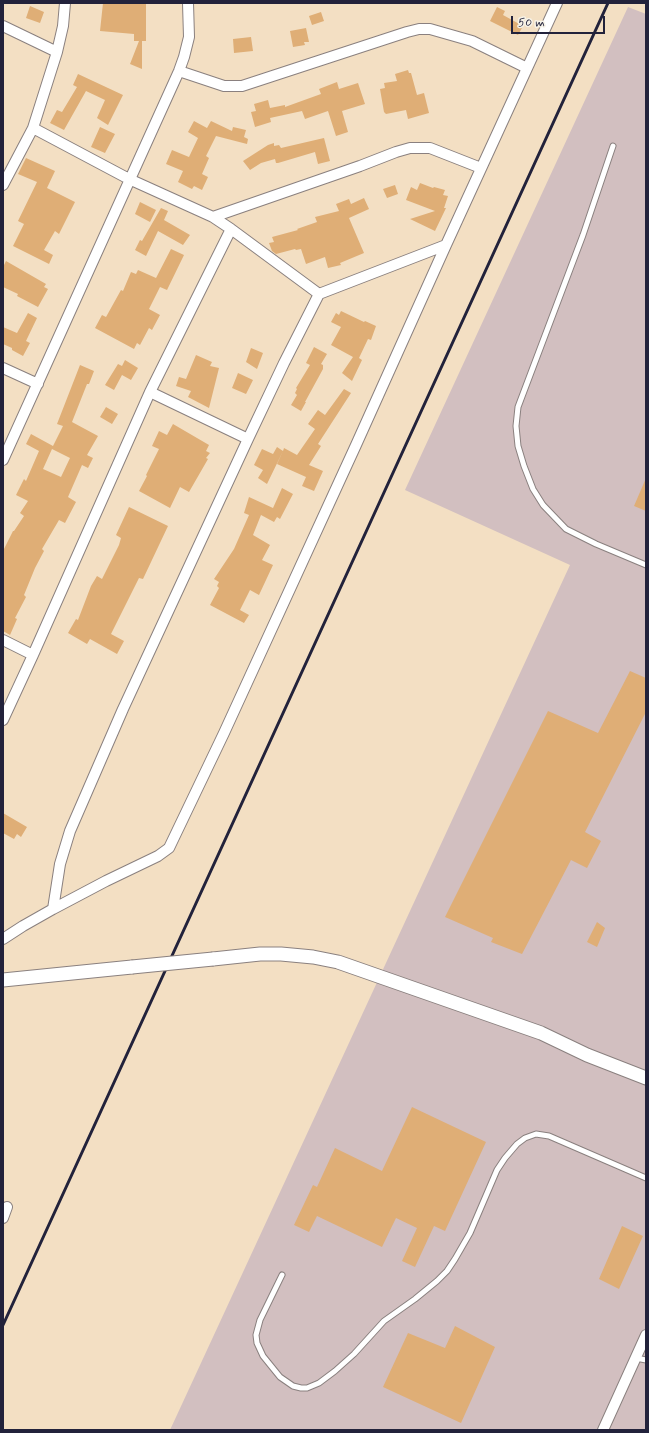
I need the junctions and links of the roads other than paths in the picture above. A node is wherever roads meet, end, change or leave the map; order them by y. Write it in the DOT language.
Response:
graph roads {
  1 [pos="65,3"];
  2 [pos="188,3"];
  3 [pos="557,3"];
  4 [pos="3,26"];
  5 [pos="57,52"];
  6 [pos="527,68"];
  7 [pos="179,70"];
  8 [pos="34,128"];
  9 [pos="613,146"];
  10 [pos="481,168"];
  11 [pos="129,179"];
  12 [pos="3,185"];
  13 [pos="213,217"];
  14 [pos="231,229"];
  15 [pos="446,245"];
  16 [pos="319,294"];
  17 [pos="3,368"];
  18 [pos="38,384"];
  19 [pos="150,392"];
  20 [pos="248,440"];
  21 [pos="3,460"];
  22 [pos="646,564"];
  23 [pos="3,640"];
  24 [pos="34,655"];
  25 [pos="3,720"];
  26 [pos="53,909"];
  27 [pos="3,939"];
  28 [pos="3,980"];
  29 [pos="646,1078"];
  30 [pos="646,1178"];
  31 [pos="7,1207"];
  32 [pos="3,1218"];
  33 [pos="282,1275"];
  34 [pos="646,1335"];
  35 [pos="641,1359"];
  36 [pos="603,1430"];
  1 -- 5 [label="street"];
  2 -- 7 [label="street"];
  3 -- 6 [label="street"];
  4 -- 5 [label="street"];
  5 -- 8 [label="street"];
  6 -- 7 [label="street"];
  6 -- 10 [label="street"];
  7 -- 11 [label="street"];
  8 -- 11 [label="street"];
  8 -- 12 [label="street"];
  9 -- 22 [label="lane"];
  10 -- 13 [label="street"];
  10 -- 15 [label="street"];
  11 -- 13 [label="street"];
  11 -- 18 [label="street"];
  13 -- 14 [label="street"];
  14 -- 16 [label="street"];
  14 -- 19 [label="street"];
  15 -- 16 [label="street"];
  15 -- 26 [label="street"];
  16 -- 20 [label="street"];
  17 -- 18 [label="street"];
  18 -- 21 [label="street"];
  19 -- 20 [label="street"];
  19 -- 24 [label="street"];
  20 -- 26 [label="street"];
  23 -- 24 [label="street"];
  24 -- 25 [label="street"];
  26 -- 27 [label="street"];
  28 -- 29 [label="street, bridge"];
  30 -- 33 [label="lane"];
  31 -- 32 [label="street"];
  34 -- 35 [label="street"];
  35 -- 36 [label="street"];
}
